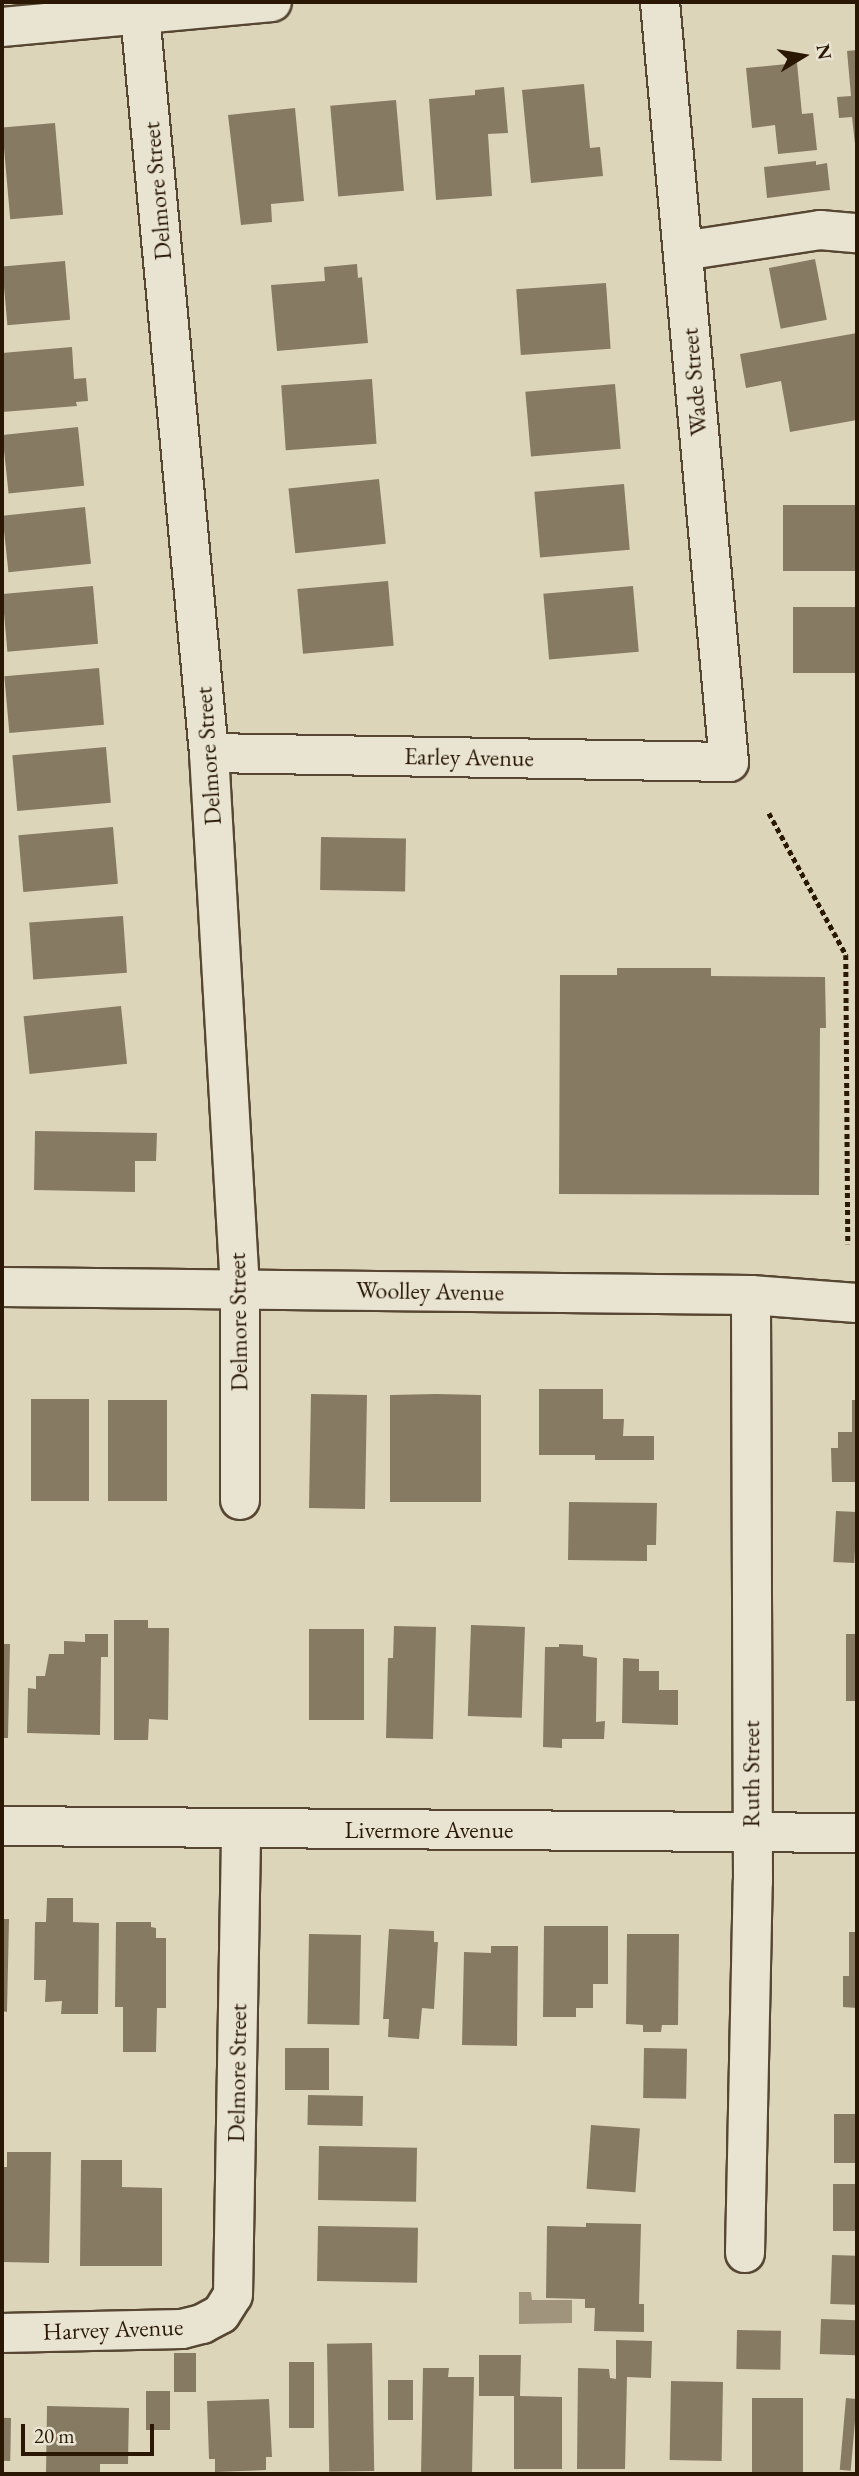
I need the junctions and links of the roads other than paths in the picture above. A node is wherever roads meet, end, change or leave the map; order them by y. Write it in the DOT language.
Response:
graph roads {
  1 [pos="272,2"];
  2 [pos="660,2"];
  3 [pos="140,14"];
  4 [pos="2,27"];
  5 [pos="857,233"];
  6 [pos="683,251"];
  7 [pos="209,752"];
  8 [pos="729,762"];
  9 [pos="2,1287"];
  10 [pos="240,1289"];
  11 [pos="751,1295"];
  12 [pos="857,1303"];
  13 [pos="240,1500"];
  14 [pos="2,1826"];
  15 [pos="241,1828"];
  16 [pos="751,1832"];
  17 [pos="857,1833"];
  18 [pos="745,2253"];
  19 [pos="221,2314"];
  20 [pos="2,2333"];
  1 -- 3 [label="street"];
  2 -- 6 [label="street, Wade Street"];
  3 -- 4 [label="street"];
  3 -- 7 [label="street, Delmore Street"];
  5 -- 6 [label="street"];
  6 -- 8 [label="street, Wade Street"];
  7 -- 8 [label="street, Earley Avenue"];
  7 -- 10 [label="street, Delmore Street"];
  9 -- 10 [label="street, Woolley Avenue"];
  10 -- 11 [label="street, Woolley Avenue"];
  10 -- 13 [label="street, Delmore Street"];
  11 -- 12 [label="street, Woolley Avenue"];
  11 -- 16 [label="street, Ruth Street"];
  14 -- 15 [label="street, Livermore Avenue"];
  15 -- 16 [label="street, Livermore Avenue"];
  15 -- 19 [label="street, Delmore Street"];
  16 -- 17 [label="street, Livermore Avenue"];
  16 -- 18 [label="street, Ruth Street"];
  19 -- 20 [label="street, Harvey Avenue"];
}
